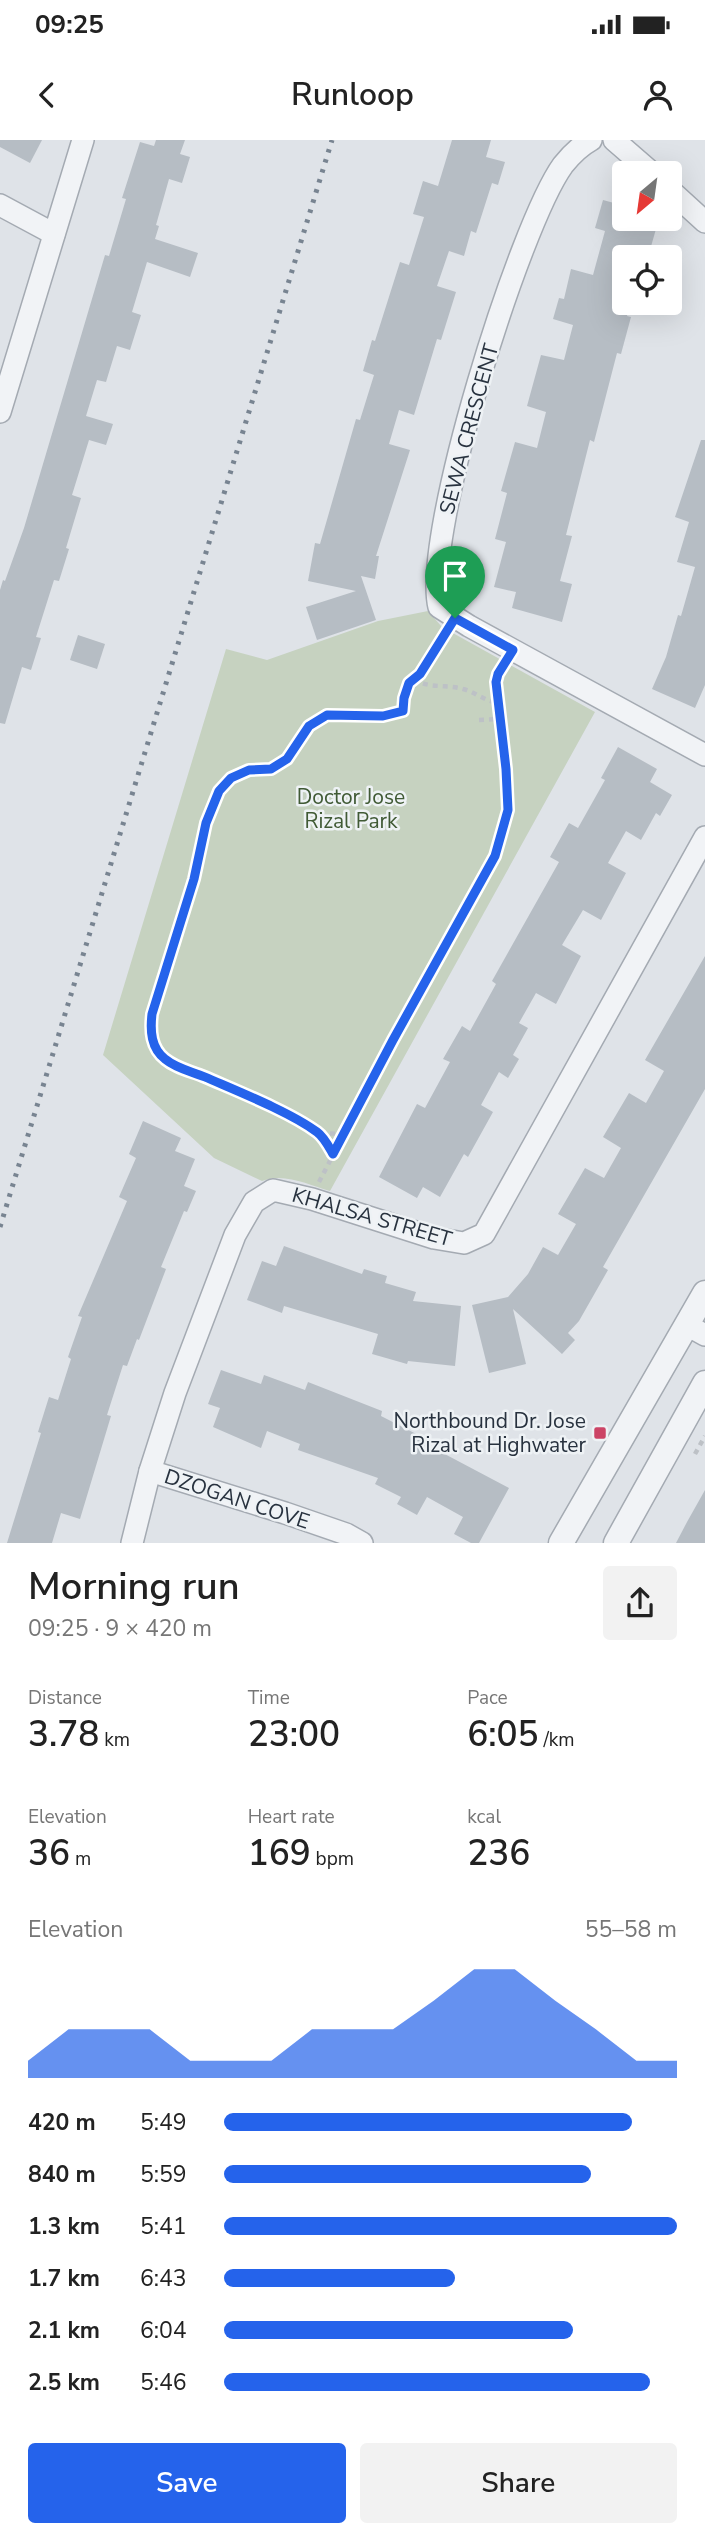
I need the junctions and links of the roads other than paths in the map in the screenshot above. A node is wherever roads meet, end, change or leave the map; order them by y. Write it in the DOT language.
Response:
graph roads {
  1 [pos="83,140"];
  2 [pos="590,140"];
  3 [pos="614,140"];
  4 [pos="638,161"];
  5 [pos="682,201"];
  6 [pos="0,205"];
  7 [pos="705,222"];
  8 [pos="54,233"];
  9 [pos="0,412"];
  10 [pos="705,755"];
  11 [pos="705,837"];
  12 [pos="705,1293"];
  13 [pos="696,1330"];
  14 [pos="705,1383"];
  15 [pos="150,1471"];
  16 [pos="132,1543"];
  17 [pos="362,1543"];
  18 [pos="561,1543"];
  19 [pos="616,1543"];
  1 -- 8 [label="street"];
  2 -- 10 [label="street, SEWA CRESCENT"];
  3 -- 4 [label="street"];
  5 -- 7 [label="street"];
  6 -- 8 [label="street"];
  8 -- 9 [label="street"];
  11 -- 15 [label="street, KHALSA STREET"];
  12 -- 13 [label="street"];
  13 -- 18 [label="street"];
  14 -- 19 [label="street"];
  15 -- 16 [label="street, KHALSA STREET"];
  15 -- 17 [label="street, DZOGAN COVE"];
}
